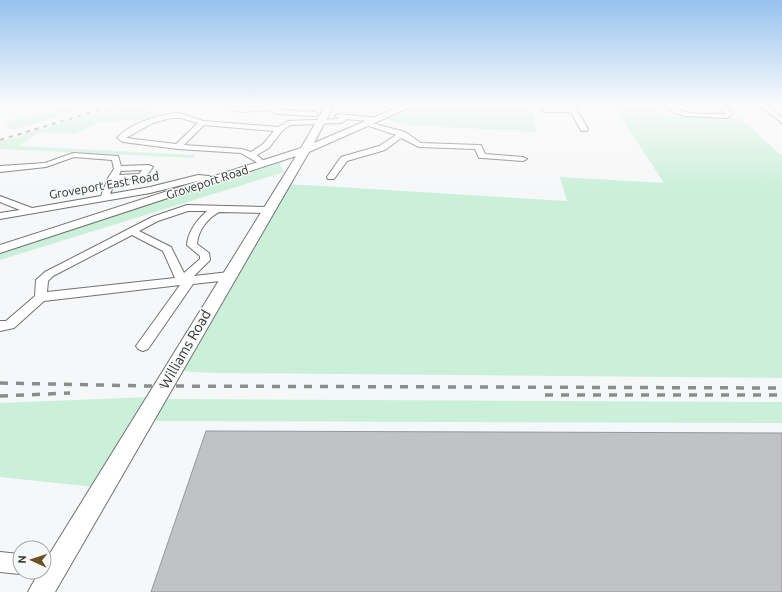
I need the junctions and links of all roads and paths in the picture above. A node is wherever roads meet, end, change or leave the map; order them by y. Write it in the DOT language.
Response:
graph roads {
  1 [pos="129,133"];
  2 [pos="192,133"];
  3 [pos="275,133"];
  4 [pos="315,133"];
  5 [pos="347,133"];
  6 [pos="397,133"];
  7 [pos="402,134"];
  8 [pos="178,147"];
  9 [pos="305,150"];
  10 [pos="252,155"];
  11 [pos="523,159"];
  12 [pos="263,164"];
  13 [pos="0,169"];
  14 [pos="118,169"];
  15 [pos="331,177"];
  16 [pos="112,178"];
  17 [pos="212,181"];
  18 [pos="105,198"];
  19 [pos="0,199"];
  20 [pos="218,209"];
  21 [pos="268,210"];
  22 [pos="30,211"];
  23 [pos="0,216"];
  24 [pos="131,231"];
  25 [pos="0,249"];
  26 [pos="229,276"];
  27 [pos="186,280"];
  28 [pos="41,297"];
  29 [pos="0,326"];
  30 [pos="143,346"];
  31 [pos="0,562"];
  32 [pos="12,563"];
  33 [pos="52,565"];
  34 [pos="46,580"];
  35 [pos="41,592"];
  1 -- 8 [label="street"];
  2 -- 8 [label="street"];
  3 -- 10 [label="street"];
  4 -- 9 [label="main road, Williams Road"];
  5 -- 9 [label="main road, Groveport Road"];
  6 -- 7 [label="street"];
  7 -- 11 [label="street"];
  7 -- 15 [label="street"];
  8 -- 10 [label="street"];
  9 -- 12 [label="main road, Groveport Road"];
  9 -- 21 [label="main road, Williams Road"];
  10 -- 12 [label="street"];
  12 -- 17 [label="main road, Groveport Road"];
  13 -- 14 [label="street"];
  14 -- 16 [label="street"];
  14 -- 16 [label="street"];
  16 -- 18 [label="street"];
  17 -- 18 [label="street, Groveport East Road"];
  17 -- 25 [label="main road, Groveport Road"];
  18 -- 22 [label="street, Groveport East Road"];
  19 -- 22 [label="street"];
  20 -- 21 [label="street"];
  20 -- 24 [label="street"];
  20 -- 27 [label="street"];
  21 -- 26 [label="main road, Williams Road"];
  22 -- 23 [label="street, Groveport East Road"];
  24 -- 27 [label="street"];
  24 -- 28 [label="street"];
  26 -- 27 [label="street"];
  26 -- 33 [label="main road, Williams Road"];
  27 -- 28 [label="street"];
  27 -- 30 [label="street"];
  28 -- 29 [label="street"];
  31 -- 32 [label="street"];
  34 -- 35 [label="main road, Williams Road"];
}
